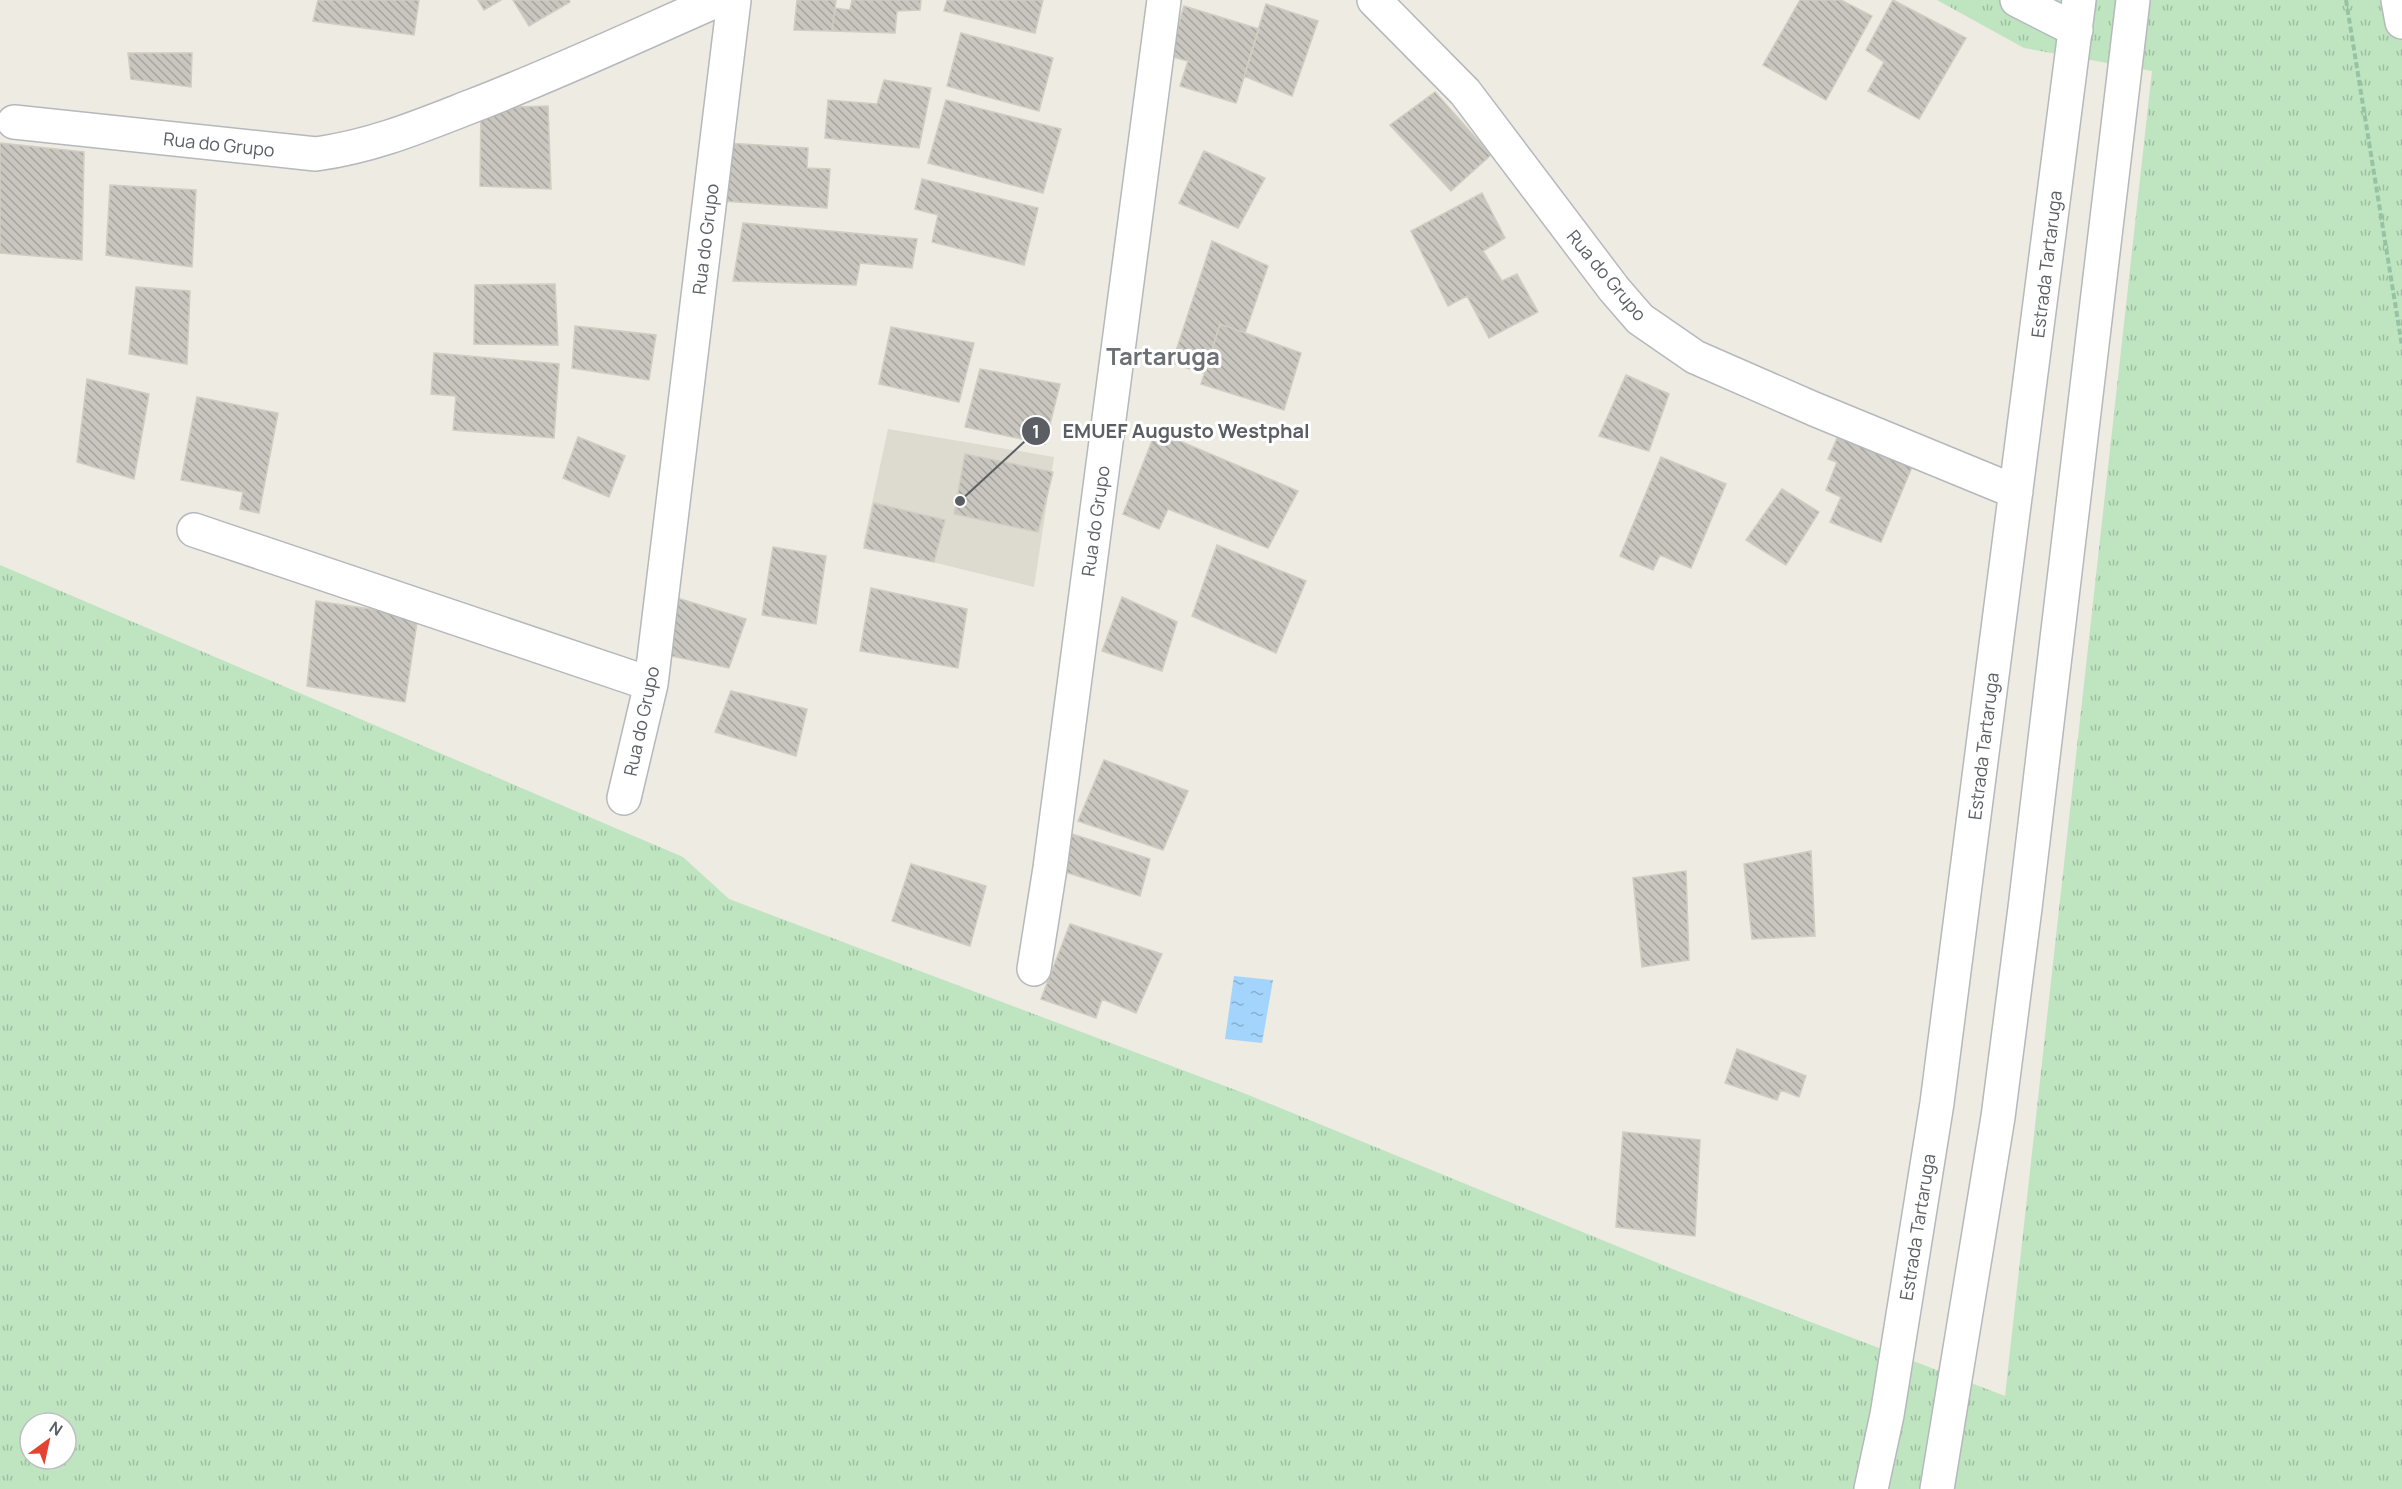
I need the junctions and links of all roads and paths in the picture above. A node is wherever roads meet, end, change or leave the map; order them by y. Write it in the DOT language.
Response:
graph roads {
  1 [pos="718,0"];
  2 [pos="734,0"];
  3 [pos="1164,0"];
  4 [pos="1374,0"];
  5 [pos="2017,0"];
  6 [pos="2133,0"];
  7 [pos="2346,0"];
  8 [pos="2398,0"];
  9 [pos="2078,15"];
  10 [pos="2402,22"];
  11 [pos="14,122"];
  12 [pos="2402,346"];
  13 [pos="2016,492"];
  14 [pos="194,530"];
  15 [pos="651,684"];
  16 [pos="624,798"];
  17 [pos="1034,969"];
  18 [pos="1871,1489"];
  19 [pos="1937,1489"];
  1 -- 11 [label="street, Rua do Grupo"];
  2 -- 15 [label="street, Rua do Grupo"];
  3 -- 17 [label="street, Rua do Grupo"];
  4 -- 13 [label="street, Rua do Grupo"];
  5 -- 9 [label="street"];
  6 -- 19 [label="street"];
  7 -- 12 [label="path"];
  8 -- 10 [label="street"];
  9 -- 13 [label="street, Estrada Tartaruga"];
  13 -- 18 [label="street, Estrada Tartaruga"];
  14 -- 15 [label="street"];
  15 -- 16 [label="street, Rua do Grupo"];
}
